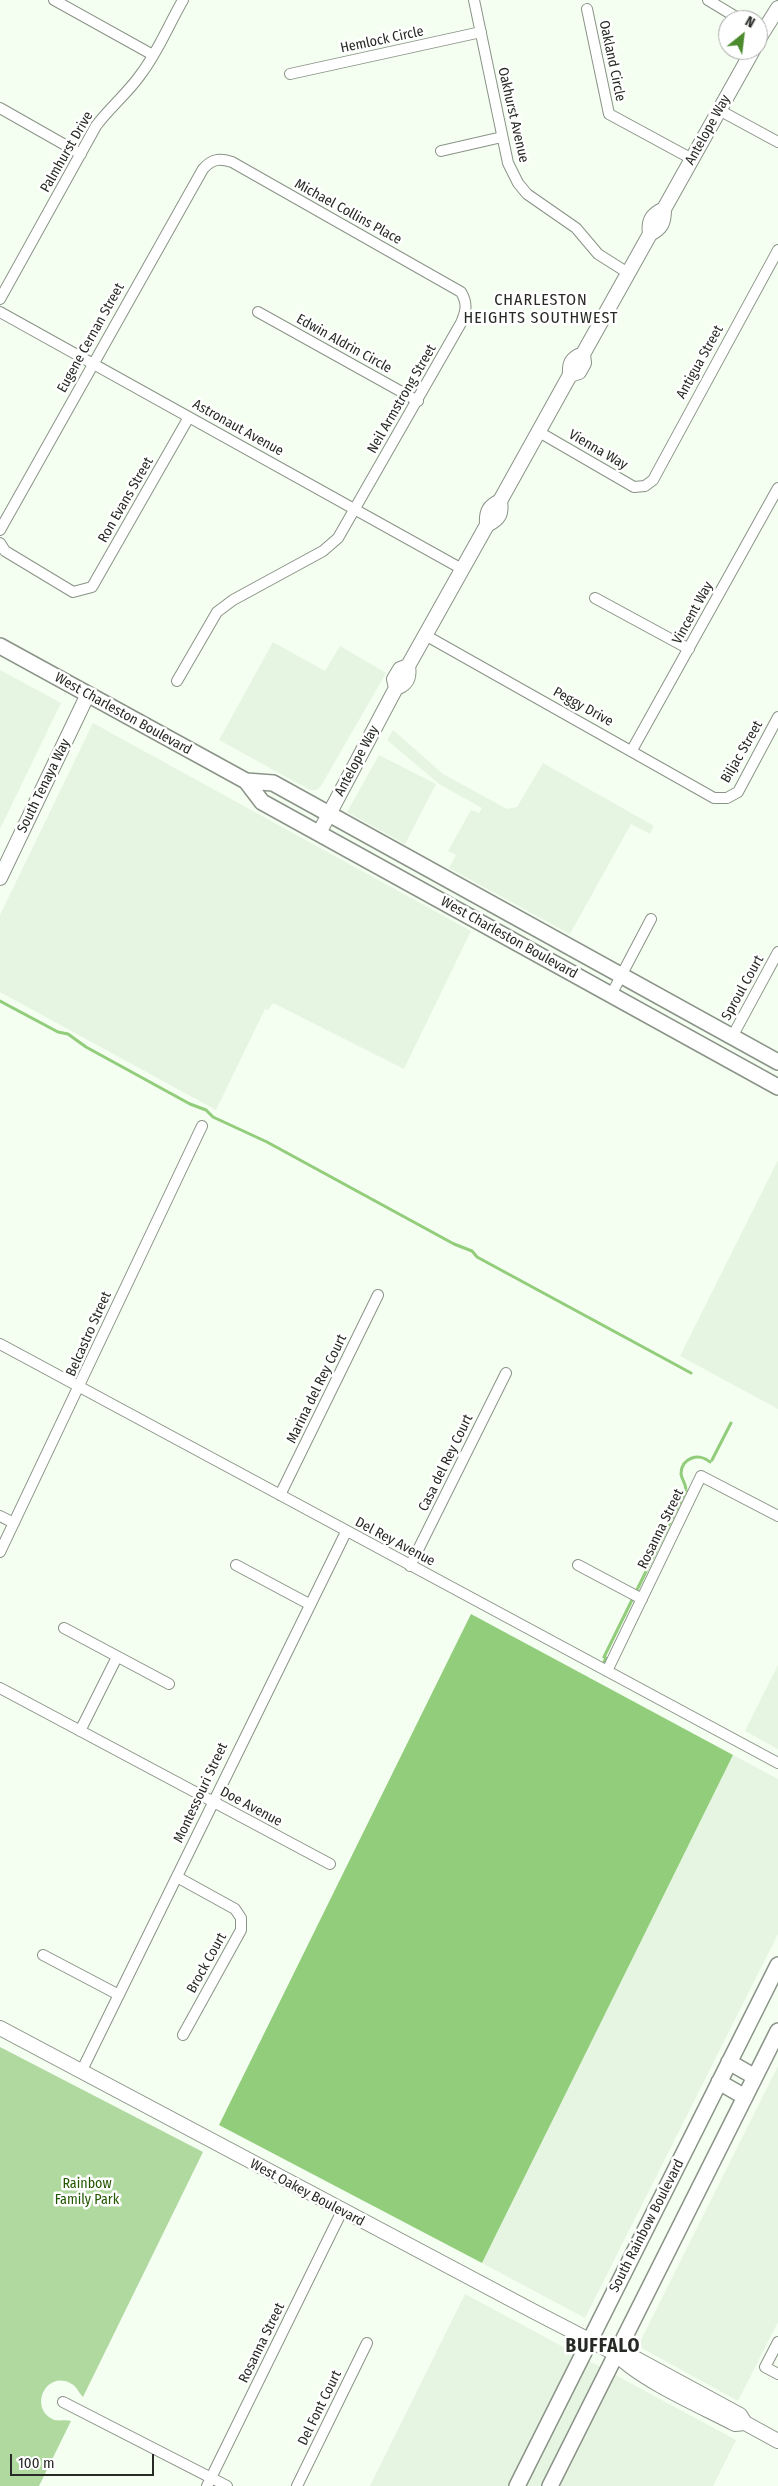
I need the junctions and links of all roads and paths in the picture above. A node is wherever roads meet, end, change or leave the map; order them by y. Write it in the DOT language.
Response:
graph roads {
  1 [pos="54,0"];
  2 [pos="182,0"];
  3 [pos="474,0"];
  4 [pos="708,0"];
  5 [pos="776,6"];
  6 [pos="587,9"];
  7 [pos="724,10"];
  8 [pos="768,19"];
  9 [pos="481,32"];
  10 [pos="153,55"];
  11 [pos="747,60"];
  12 [pos="290,74"];
  13 [pos="0,108"];
  14 [pos="719,110"];
  15 [pos="502,138"];
  16 [pos="778,142"];
  17 [pos="441,150"];
  18 [pos="81,154"];
  19 [pos="692,159"];
  20 [pos="210,161"];
  21 [pos="778,250"];
  22 [pos="628,273"];
  23 [pos="0,299"];
  24 [pos="466,301"];
  25 [pos="0,312"];
  26 [pos="258,312"];
  27 [pos="92,363"];
  28 [pos="418,400"];
  29 [pos="189,417"];
  30 [pos="538,432"];
  31 [pos="645,486"];
  32 [pos="778,488"];
  33 [pos="354,507"];
  34 [pos="0,530"];
  35 [pos="0,543"];
  36 [pos="462,569"];
  37 [pos="595,598"];
  38 [pos="426,635"];
  39 [pos="0,646"];
  40 [pos="689,649"];
  41 [pos="177,681"];
  42 [pos="88,694"];
  43 [pos="778,717"];
  44 [pos="632,750"];
  45 [pos="246,782"];
  46 [pos="727,798"];
  47 [pos="329,814"];
  48 [pos="319,833"];
  49 [pos="0,878"];
  50 [pos="651,919"];
  51 [pos="778,952"];
  52 [pos="620,975"];
  53 [pos="612,995"];
  54 [pos="732,1037"];
  55 [pos="778,1062"];
  56 [pos="778,1087"];
  57 [pos="202,1126"];
  58 [pos="378,1295"];
  59 [pos="0,1344"];
  60 [pos="506,1373"];
  61 [pos="80,1387"];
  62 [pos="280,1495"];
  63 [pos="0,1516"];
  64 [pos="778,1516"];
  65 [pos="14,1523"];
  66 [pos="346,1532"];
  67 [pos="0,1552"];
  68 [pos="236,1565"];
  69 [pos="578,1565"];
  70 [pos="410,1566"];
  71 [pos="642,1600"];
  72 [pos="309,1604"];
  73 [pos="64,1628"];
  74 [pos="117,1658"];
  75 [pos="607,1671"];
  76 [pos="169,1684"];
  77 [pos="0,1688"];
  78 [pos="80,1731"];
  79 [pos="778,1763"];
  80 [pos="212,1801"];
  81 [pos="330,1864"];
  82 [pos="177,1877"];
  83 [pos="43,1955"];
  84 [pos="778,1965"];
  85 [pos="119,1995"];
  86 [pos="0,2028"];
  87 [pos="778,2031"];
  88 [pos="183,2035"];
  89 [pos="729,2062"];
  90 [pos="81,2072"];
  91 [pos="755,2077"];
  92 [pos="719,2082"];
  93 [pos="745,2097"];
  94 [pos="342,2211"];
  95 [pos="590,2340"];
  96 [pos="778,2342"];
  97 [pos="367,2343"];
  98 [pos="616,2354"];
  99 [pos="778,2374"];
  100 [pos="63,2402"];
  101 [pos="778,2441"];
  102 [pos="209,2482"];
  103 [pos="227,2486"];
  104 [pos="297,2486"];
  105 [pos="517,2486"];
  106 [pos="550,2486"];
  1 -- 10 [label="street"];
  2 -- 10 [label="street, Palmhurst Drive"];
  3 -- 9 [label="street, Oakhurst Avenue"];
  4 -- 7 [label="street"];
  5 -- 8 [label="street"];
  6 -- 19 [label="street, Oakland Circle"];
  9 -- 12 [label="street, Hemlock Circle"];
  9 -- 15 [label="street, Oakhurst Avenue"];
  10 -- 18 [label="street, Palmhurst Drive"];
  11 -- 14 [label="street, Antelope Way"];
  13 -- 18 [label="street"];
  14 -- 16 [label="street"];
  14 -- 19 [label="street, Antelope Way"];
  15 -- 17 [label="street"];
  15 -- 22 [label="street, Oakhurst Avenue"];
  18 -- 23 [label="street, Palmhurst Drive"];
  19 -- 22 [label="street, Antelope Way"];
  20 -- 24 [label="street, Michael Collins Place"];
  20 -- 27 [label="street, Eugene Cernan Street"];
  21 -- 31 [label="street, Antigua Street"];
  22 -- 30 [label="street, Antelope Way"];
  24 -- 28 [label="street, Neil Armstrong Street"];
  25 -- 27 [label="street, Astronaut Avenue"];
  26 -- 28 [label="street, Edwin Aldrin Circle"];
  27 -- 29 [label="street, Astronaut Avenue"];
  27 -- 34 [label="street, Eugene Cernan Street"];
  28 -- 33 [label="street, Neil Armstrong Street"];
  29 -- 33 [label="street, Astronaut Avenue"];
  29 -- 35 [label="street, Ron Evans Street"];
  30 -- 31 [label="street, Vienna Way"];
  30 -- 36 [label="street, Antelope Way"];
  32 -- 40 [label="street, Vincent Way"];
  33 -- 36 [label="street, Astronaut Avenue"];
  33 -- 41 [label="street, Neil Armstrong Street"];
  36 -- 38 [label="street, Antelope Way"];
  37 -- 40 [label="street"];
  38 -- 44 [label="street, Peggy Drive"];
  38 -- 47 [label="street, Antelope Way"];
  39 -- 42 [label="main road, West Charleston Boulevard"];
  40 -- 44 [label="street, Vincent Way"];
  42 -- 45 [label="main road, West Charleston Boulevard"];
  42 -- 49 [label="street, South Tenaya Way"];
  43 -- 46 [label="street, Biljac Street"];
  44 -- 46 [label="street, Peggy Drive"];
  45 -- 47 [label="main road, West Charleston Boulevard"];
  45 -- 48 [label="main road, West Charleston Boulevard"];
  47 -- 48 [label="street, Antelope Way"];
  47 -- 52 [label="main road, West Charleston Boulevard"];
  48 -- 53 [label="main road, West Charleston Boulevard"];
  50 -- 52 [label="street"];
  51 -- 54 [label="street, Sproul Court"];
  52 -- 53 [label="street"];
  52 -- 54 [label="main road, West Charleston Boulevard"];
  53 -- 56 [label="main road, West Charleston Boulevard"];
  54 -- 55 [label="main road, West Charleston Boulevard"];
  57 -- 61 [label="street, Belcastro Street"];
  58 -- 62 [label="street, Marina del Rey Court"];
  59 -- 61 [label="street, Del Rey Avenue"];
  60 -- 70 [label="street, Casa del Rey Court"];
  61 -- 62 [label="street, Del Rey Avenue"];
  61 -- 65 [label="street, Belcastro Street"];
  62 -- 66 [label="street, Del Rey Avenue"];
  63 -- 65 [label="street"];
  64 -- 71 [label="street, Rosanna Street"];
  65 -- 67 [label="street, Belcastro Street"];
  66 -- 70 [label="street, Del Rey Avenue"];
  66 -- 72 [label="street, Montessouri Street"];
  68 -- 72 [label="street"];
  69 -- 71 [label="street"];
  70 -- 75 [label="street, Del Rey Avenue"];
  71 -- 75 [label="street, Rosanna Street"];
  72 -- 80 [label="street, Montessouri Street"];
  73 -- 74 [label="street"];
  74 -- 76 [label="street"];
  74 -- 78 [label="street"];
  75 -- 79 [label="street, Del Rey Avenue"];
  77 -- 78 [label="street, Doe Avenue"];
  78 -- 80 [label="street, Doe Avenue"];
  80 -- 81 [label="street, Doe Avenue"];
  80 -- 82 [label="street, Montessouri Street"];
  82 -- 85 [label="street, Montessouri Street"];
  82 -- 88 [label="street, Brock Court"];
  83 -- 85 [label="street"];
  84 -- 89 [label="main road, South Rainbow Boulevard"];
  85 -- 90 [label="street, Montessouri Street"];
  86 -- 90 [label="street, West Oakey Boulevard"];
  87 -- 91 [label="main road"];
  89 -- 91 [label="main road"];
  89 -- 92 [label="main road, South Rainbow Boulevard"];
  90 -- 94 [label="street, West Oakey Boulevard"];
  91 -- 93 [label="main road"];
  92 -- 93 [label="main road"];
  92 -- 95 [label="main road, South Rainbow Boulevard"];
  93 -- 98 [label="main road"];
  94 -- 95 [label="street, West Oakey Boulevard"];
  94 -- 102 [label="street, Rosanna Street"];
  95 -- 98 [label="street, West Oakey Boulevard"];
  95 -- 105 [label="main road, South Rainbow Boulevard"];
  96 -- 99 [label="street"];
  97 -- 104 [label="street, Del Font Court"];
  98 -- 101 [label="street, West Oakey Boulevard"];
  98 -- 106 [label="main road"];
  100 -- 102 [label="street"];
  102 -- 103 [label="street"];
}
